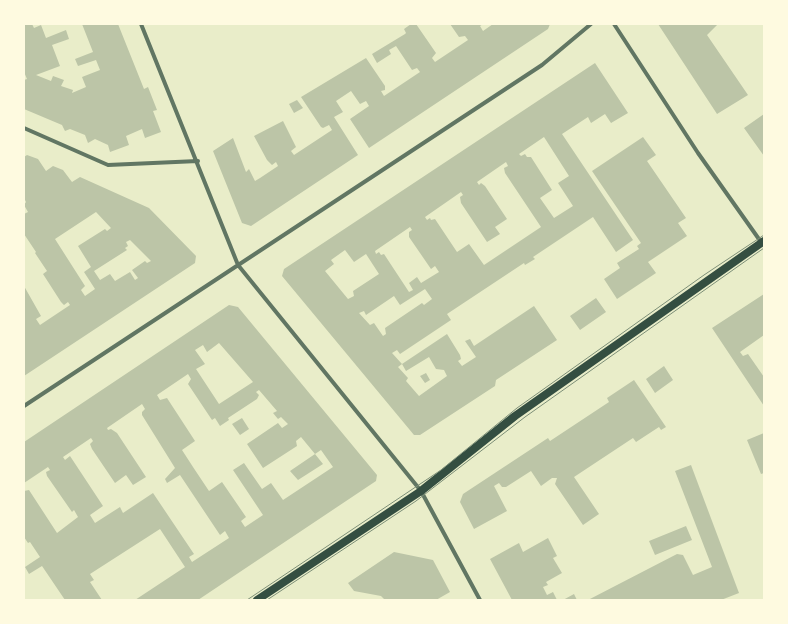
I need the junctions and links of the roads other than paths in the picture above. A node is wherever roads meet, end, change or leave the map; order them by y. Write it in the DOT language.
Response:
graph roads {
  1 [pos="141,24"];
  2 [pos="591,24"];
  3 [pos="614,24"];
  4 [pos="24,128"];
  5 [pos="198,161"];
  6 [pos="763,242"];
  7 [pos="238,265"];
  8 [pos="24,406"];
  9 [pos="421,491"];
  10 [pos="257,600"];
  11 [pos="480,600"];
  1 -- 5 [label="street"];
  2 -- 7 [label="street"];
  3 -- 6 [label="street"];
  4 -- 5 [label="street"];
  5 -- 7 [label="street"];
  6 -- 9 [label="main road"];
  7 -- 8 [label="street"];
  7 -- 9 [label="street"];
  9 -- 10 [label="main road"];
  9 -- 11 [label="street"];
}
